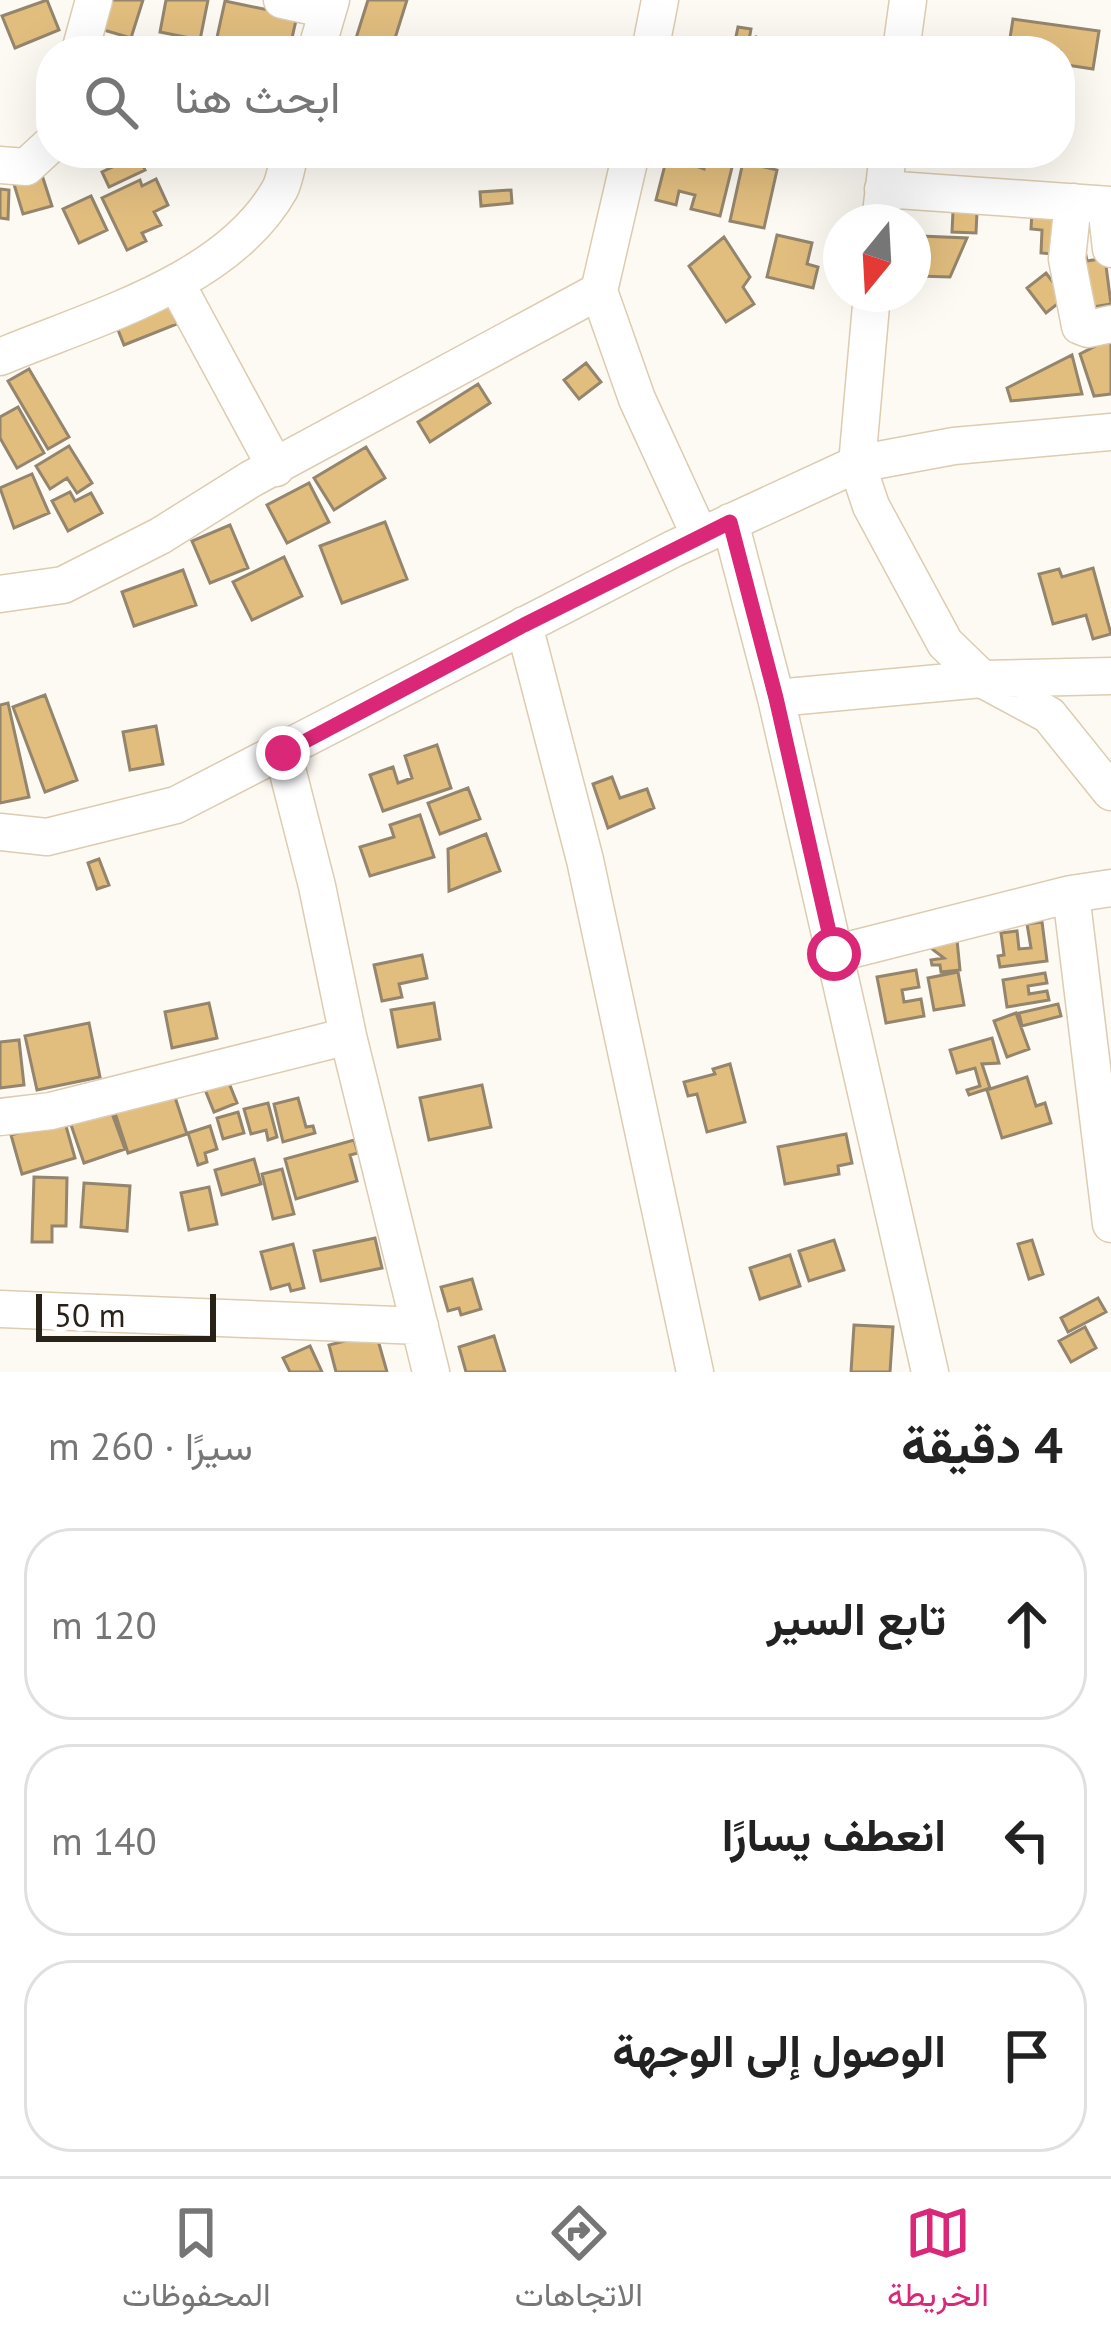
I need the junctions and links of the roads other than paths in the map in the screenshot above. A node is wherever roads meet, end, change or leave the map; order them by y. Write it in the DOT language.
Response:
graph roads {
  1 [pos="94,0"];
  2 [pos="282,0"];
  3 [pos="660,0"];
  4 [pos="908,0"];
  5 [pos="329,5"];
  6 [pos="84,36"];
  7 [pos="320,36"];
  8 [pos="653,36"];
  9 [pos="903,36"];
  10 [pos="36,158"];
  11 [pos="0,165"];
  12 [pos="286,168"];
  13 [pos="628,168"];
  14 [pos="884,188"];
  15 [pos="1096,204"];
  16 [pos="1111,249"];
  17 [pos="176,283"];
  18 [pos="599,291"];
  19 [pos="870,312"];
  20 [pos="1111,324"];
  21 [pos="0,357"];
  22 [pos="1111,432"];
  23 [pos="857,464"];
  24 [pos="276,468"];
  25 [pos="715,529"];
  26 [pos="0,594"];
  27 [pos="524,625"];
  28 [pos="1111,676"];
  29 [pos="982,680"];
  30 [pos="776,698"];
  31 [pos="283,753"];
  32 [pos="1111,792"];
  33 [pos="0,832"];
  34 [pos="1111,888"];
  35 [pos="1071,894"];
  36 [pos="834,954"];
  37 [pos="348,1036"];
  38 [pos="0,1117"];
  39 [pos="1111,1224"];
  40 [pos="0,1309"];
  41 [pos="420,1326"];
  42 [pos="431,1372"];
  43 [pos="695,1372"];
  44 [pos="929,1372"];
  1 -- 6 [label="street"];
  2 -- 5 [label="street"];
  3 -- 8 [label="street"];
  4 -- 9 [label="street"];
  5 -- 7 [label="street"];
  10 -- 11 [label="street"];
  12 -- 17 [label="street"];
  13 -- 18 [label="street"];
  14 -- 15 [label="street"];
  15 -- 16 [label="street"];
  15 -- 20 [label="street"];
  17 -- 21 [label="street"];
  17 -- 24 [label="street"];
  18 -- 24 [label="street"];
  18 -- 25 [label="street"];
  19 -- 23 [label="street"];
  22 -- 23 [label="street"];
  23 -- 25 [label="street"];
  23 -- 29 [label="street"];
  24 -- 26 [label="street"];
  25 -- 27 [label="street"];
  25 -- 30 [label="street"];
  27 -- 31 [label="street"];
  27 -- 43 [label="street"];
  28 -- 29 [label="street"];
  29 -- 30 [label="street"];
  29 -- 32 [label="street"];
  30 -- 36 [label="street"];
  31 -- 33 [label="street"];
  31 -- 37 [label="street"];
  34 -- 35 [label="street"];
  35 -- 36 [label="street"];
  35 -- 39 [label="street"];
  36 -- 44 [label="street"];
  37 -- 38 [label="street"];
  37 -- 41 [label="street"];
  40 -- 41 [label="street"];
  41 -- 42 [label="street"];
}
